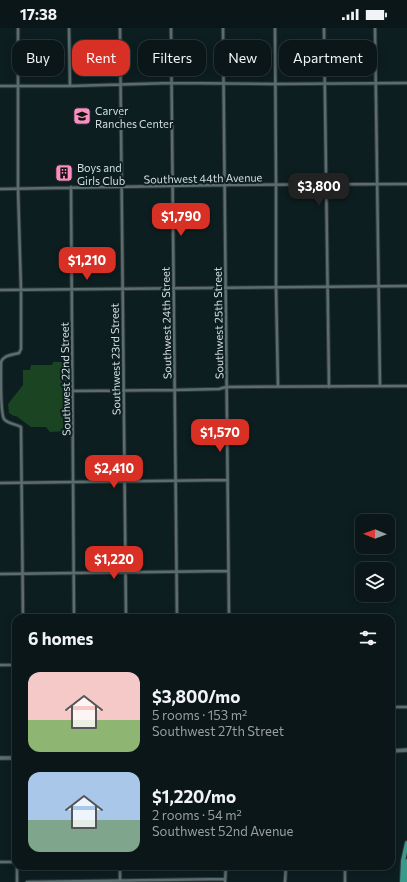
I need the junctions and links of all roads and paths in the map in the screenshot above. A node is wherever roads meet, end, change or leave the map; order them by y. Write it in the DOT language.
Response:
graph roads {
  1 [pos="18,28"];
  2 [pos="69,28"];
  3 [pos="120,28"];
  4 [pos="171,28"];
  5 [pos="222,28"];
  6 [pos="274,28"];
  7 [pos="324,28"];
  8 [pos="375,28"];
  9 [pos="171,83"];
  10 [pos="324,83"];
  11 [pos="376,83"];
  12 [pos="407,83"];
  13 [pos="121,84"];
  14 [pos="223,84"];
  15 [pos="275,84"];
  16 [pos="0,86"];
  17 [pos="18,86"];
  18 [pos="70,86"];
  19 [pos="407,184"];
  20 [pos="224,185"];
  21 [pos="276,185"];
  22 [pos="326,185"];
  23 [pos="378,185"];
  24 [pos="122,186"];
  25 [pos="173,186"];
  26 [pos="71,187"];
  27 [pos="18,188"];
  28 [pos="0,189"];
  29 [pos="327,286"];
  30 [pos="379,286"];
  31 [pos="407,286"];
  32 [pos="276,287"];
  33 [pos="122,288"];
  34 [pos="174,288"];
  35 [pos="225,288"];
  36 [pos="72,289"];
  37 [pos="0,290"];
  38 [pos="21,290"];
  39 [pos="328,386"];
  40 [pos="380,386"];
  41 [pos="407,386"];
  42 [pos="226,387"];
  43 [pos="278,387"];
  44 [pos="0,389"];
  45 [pos="123,390"];
  46 [pos="175,390"];
  47 [pos="73,391"];
  48 [pos="0,394"];
  49 [pos="228,480"];
  50 [pos="124,481"];
  51 [pos="176,481"];
  52 [pos="22,482"];
  53 [pos="73,482"];
  54 [pos="0,483"];
  55 [pos="228,571"];
  56 [pos="125,572"];
  57 [pos="177,572"];
  58 [pos="74,573"];
  59 [pos="0,574"];
  60 [pos="23,574"];
  61 [pos="23,614"];
  62 [pos="74,614"];
  63 [pos="126,614"];
  64 [pos="177,614"];
  65 [pos="228,614"];
  66 [pos="0,665"];
  67 [pos="12,665"];
  68 [pos="395,707"];
  69 [pos="407,707"];
  70 [pos="407,750"];
  71 [pos="395,751"];
  72 [pos="0,758"];
  73 [pos="12,758"];
  74 [pos="407,843"];
  75 [pos="406,858"];
  76 [pos="0,862"];
  77 [pos="12,862"];
  78 [pos="17,870"];
  79 [pos="120,870"];
  80 [pos="226,870"];
  81 [pos="286,870"];
  82 [pos="345,870"];
  83 [pos="225,880"];
  84 [pos="120,881"];
  85 [pos="17,882"];
  86 [pos="27,882"];
  87 [pos="285,882"];
  88 [pos="345,882"];
  89 [pos="402,882"];
  90 [pos="405,882"];
  1 -- 17 [label="street"];
  2 -- 18 [label="street"];
  3 -- 13 [label="street, Southwest 23rd Street"];
  4 -- 9 [label="street, Southwest 24th Street"];
  5 -- 14 [label="street, Southwest 25th Street"];
  6 -- 15 [label="street"];
  7 -- 10 [label="street"];
  8 -- 11 [label="street"];
  9 -- 13 [label="street"];
  9 -- 14 [label="street"];
  9 -- 25 [label="street, Southwest 24th Street"];
  10 -- 11 [label="street"];
  10 -- 15 [label="street"];
  10 -- 22 [label="street"];
  11 -- 12 [label="street"];
  11 -- 23 [label="street"];
  13 -- 18 [label="street"];
  13 -- 24 [label="street, Southwest 23rd Street"];
  14 -- 15 [label="street"];
  14 -- 20 [label="street, Southwest 25th Street"];
  15 -- 21 [label="street"];
  16 -- 17 [label="street"];
  17 -- 18 [label="street"];
  17 -- 27 [label="street"];
  19 -- 23 [label="street, Southwest 44th Avenue"];
  20 -- 21 [label="street, Southwest 44th Avenue"];
  20 -- 25 [label="street, Southwest 44th Avenue"];
  20 -- 35 [label="street, Southwest 25th Street"];
  21 -- 22 [label="street, Southwest 44th Avenue"];
  21 -- 32 [label="street"];
  22 -- 23 [label="street, Southwest 44th Avenue"];
  22 -- 29 [label="street"];
  23 -- 30 [label="street"];
  24 -- 25 [label="street, Southwest 44th Avenue"];
  24 -- 26 [label="street, Southwest 44th Avenue"];
  24 -- 33 [label="street, Southwest 23rd Street"];
  25 -- 34 [label="street, Southwest 24th Street"];
  26 -- 27 [label="street, Southwest 44th Avenue"];
  26 -- 36 [label="street, Southwest 22nd Street"];
  27 -- 28 [label="street, Southwest 44th Avenue"];
  27 -- 38 [label="street"];
  29 -- 30 [label="street"];
  29 -- 32 [label="street"];
  29 -- 39 [label="street"];
  30 -- 31 [label="street"];
  30 -- 40 [label="street"];
  32 -- 35 [label="street"];
  32 -- 43 [label="street"];
  33 -- 34 [label="street"];
  33 -- 36 [label="street"];
  33 -- 45 [label="street, Southwest 23rd Street"];
  34 -- 35 [label="street"];
  34 -- 46 [label="street, Southwest 24th Street"];
  35 -- 42 [label="street, Southwest 25th Street"];
  36 -- 38 [label="street"];
  36 -- 47 [label="street, Southwest 22nd Street"];
  37 -- 38 [label="street"];
  38 -- 44 [label="street"];
  39 -- 40 [label="street"];
  39 -- 43 [label="street"];
  40 -- 41 [label="street"];
  42 -- 43 [label="street"];
  42 -- 46 [label="street"];
  42 -- 49 [label="street, Southwest 25th Street"];
  44 -- 48 [label="street"];
  45 -- 46 [label="street"];
  45 -- 47 [label="street"];
  45 -- 50 [label="street, Southwest 23rd Street"];
  46 -- 51 [label="street, Southwest 24th Street"];
  47 -- 53 [label="street, Southwest 22nd Street"];
  48 -- 52 [label="street"];
  49 -- 51 [label="street"];
  49 -- 55 [label="street, Southwest 25th Street"];
  50 -- 51 [label="street"];
  50 -- 53 [label="street"];
  50 -- 56 [label="street, Southwest 23rd Street"];
  51 -- 57 [label="street, Southwest 24th Street"];
  52 -- 53 [label="street"];
  52 -- 54 [label="street"];
  52 -- 60 [label="street"];
  53 -- 58 [label="street, Southwest 22nd Street"];
  55 -- 57 [label="street"];
  55 -- 65 [label="street, Southwest 25th Street"];
  56 -- 57 [label="street"];
  56 -- 58 [label="street"];
  56 -- 63 [label="street, Southwest 23rd Street"];
  57 -- 64 [label="street, Southwest 24th Street"];
  58 -- 60 [label="street"];
  58 -- 62 [label="street, Southwest 22nd Street"];
  59 -- 60 [label="street"];
  60 -- 61 [label="street"];
  66 -- 67 [label="street"];
  68 -- 69 [label="street"];
  70 -- 71 [label="street"];
  72 -- 73 [label="street"];
  74 -- 75 [label="main road"];
  75 -- 89 [label="main road"];
  75 -- 90 [label="main road"];
  76 -- 77 [label="street"];
  78 -- 85 [label="street"];
  79 -- 84 [label="street"];
  80 -- 83 [label="street"];
  81 -- 87 [label="street"];
  82 -- 88 [label="street"];
  83 -- 84 [label="street"];
  84 -- 86 [label="street"];
}
